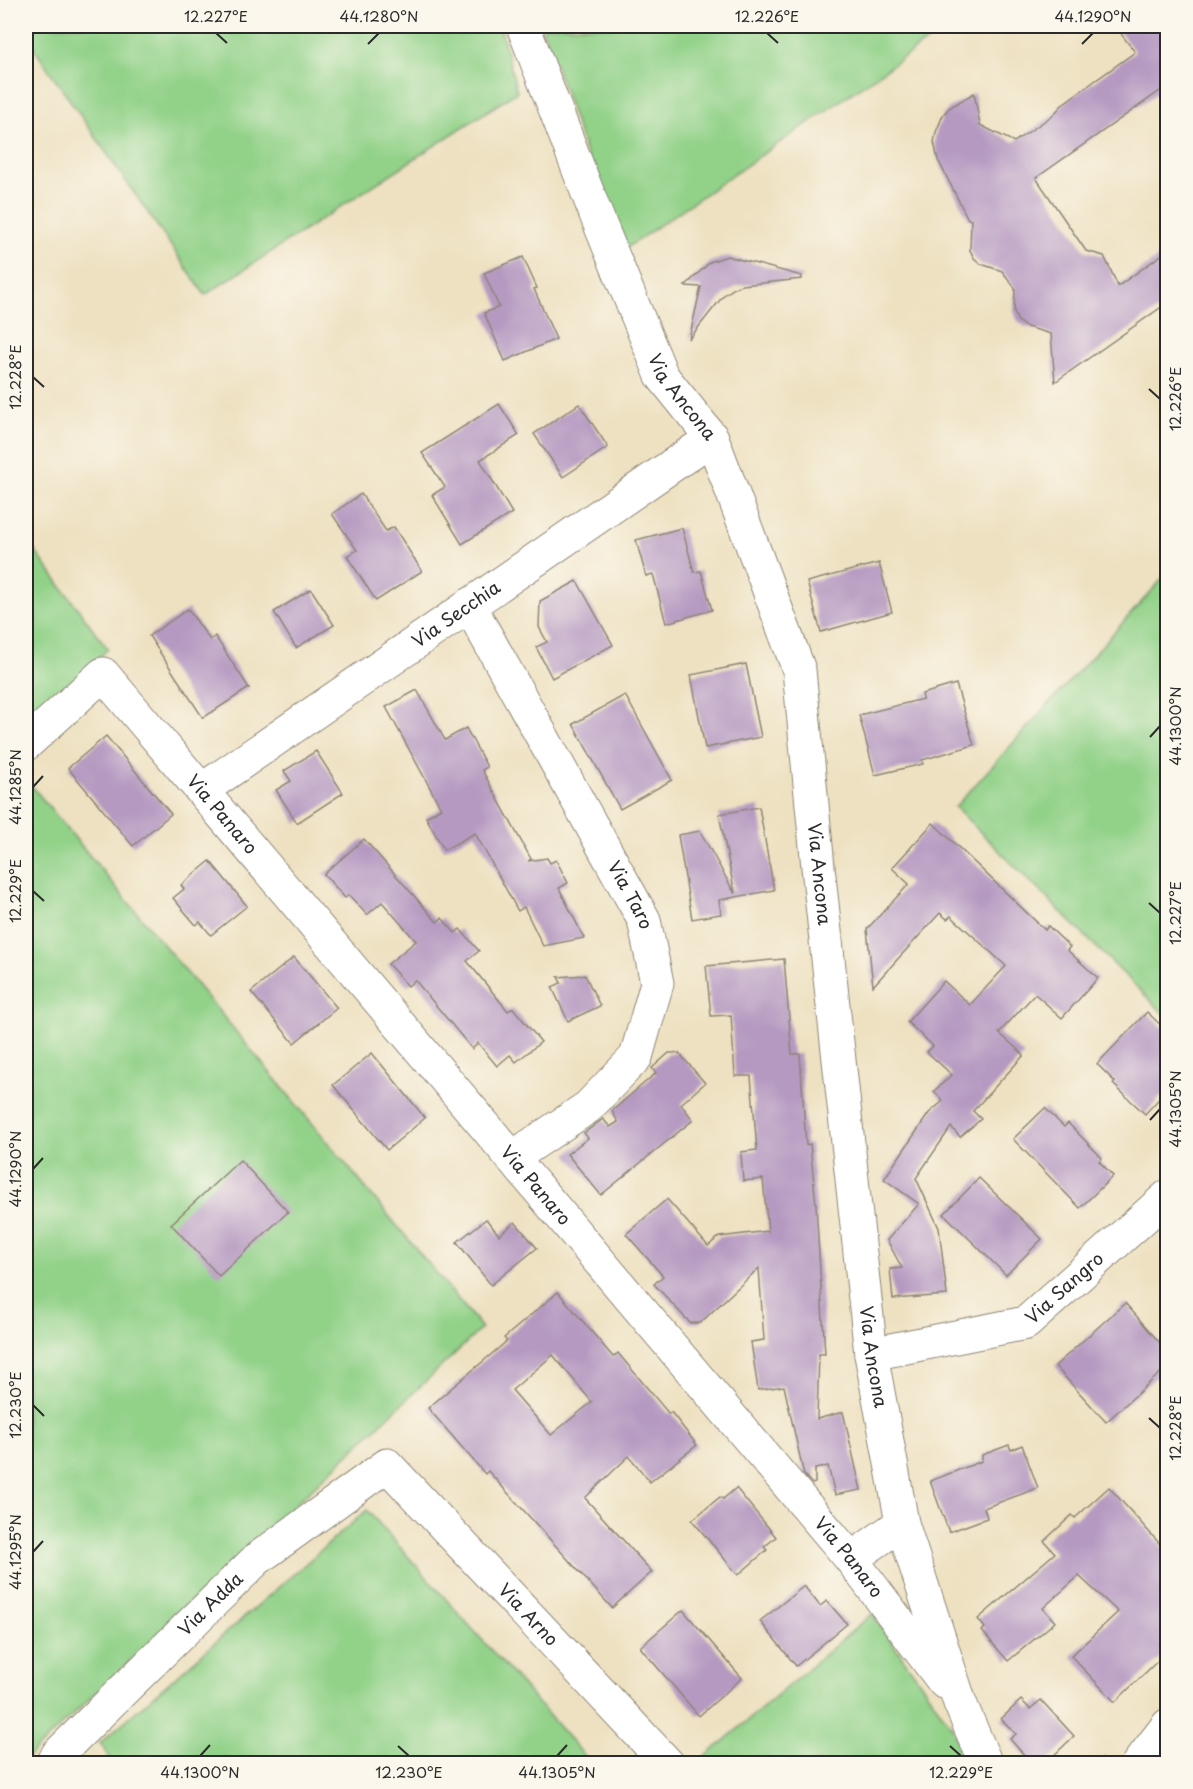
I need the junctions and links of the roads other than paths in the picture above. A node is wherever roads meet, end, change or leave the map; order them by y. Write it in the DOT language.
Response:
graph roads {
  1 [pos="523,26"];
  2 [pos="712,438"];
  3 [pos="469,605"];
  4 [pos="26,744"];
  5 [pos="202,790"];
  6 [pos="512,1158"];
  7 [pos="1167,1197"];
  8 [pos="872,1354"];
  9 [pos="387,1465"];
  10 [pos="902,1523"];
  11 [pos="851,1559"];
  12 [pos="960,1703"];
  13 [pos="1167,1725"];
  14 [pos="53,1764"];
  15 [pos="668,1764"];
  16 [pos="986,1764"];
  17 [pos="1138,1764"];
  1 -- 2 [label="street, Via Ancona"];
  2 -- 3 [label="street, Via Secchia"];
  2 -- 8 [label="street, Via Ancona"];
  3 -- 5 [label="street, Via Secchia"];
  3 -- 6 [label="street, Via Taro"];
  4 -- 5 [label="street, Via Panaro"];
  5 -- 6 [label="street, Via Panaro"];
  6 -- 11 [label="street, Via Panaro"];
  7 -- 8 [label="street, Via Sangro"];
  8 -- 10 [label="street, Via Ancona"];
  9 -- 14 [label="street, Via Adda"];
  9 -- 15 [label="street, Via Arno"];
  10 -- 11 [label="street"];
  10 -- 12 [label="street, Via Ancona"];
  11 -- 12 [label="street, Via Panaro"];
  12 -- 16 [label="street, Via Ancona"];
  13 -- 17 [label="street"];
}
